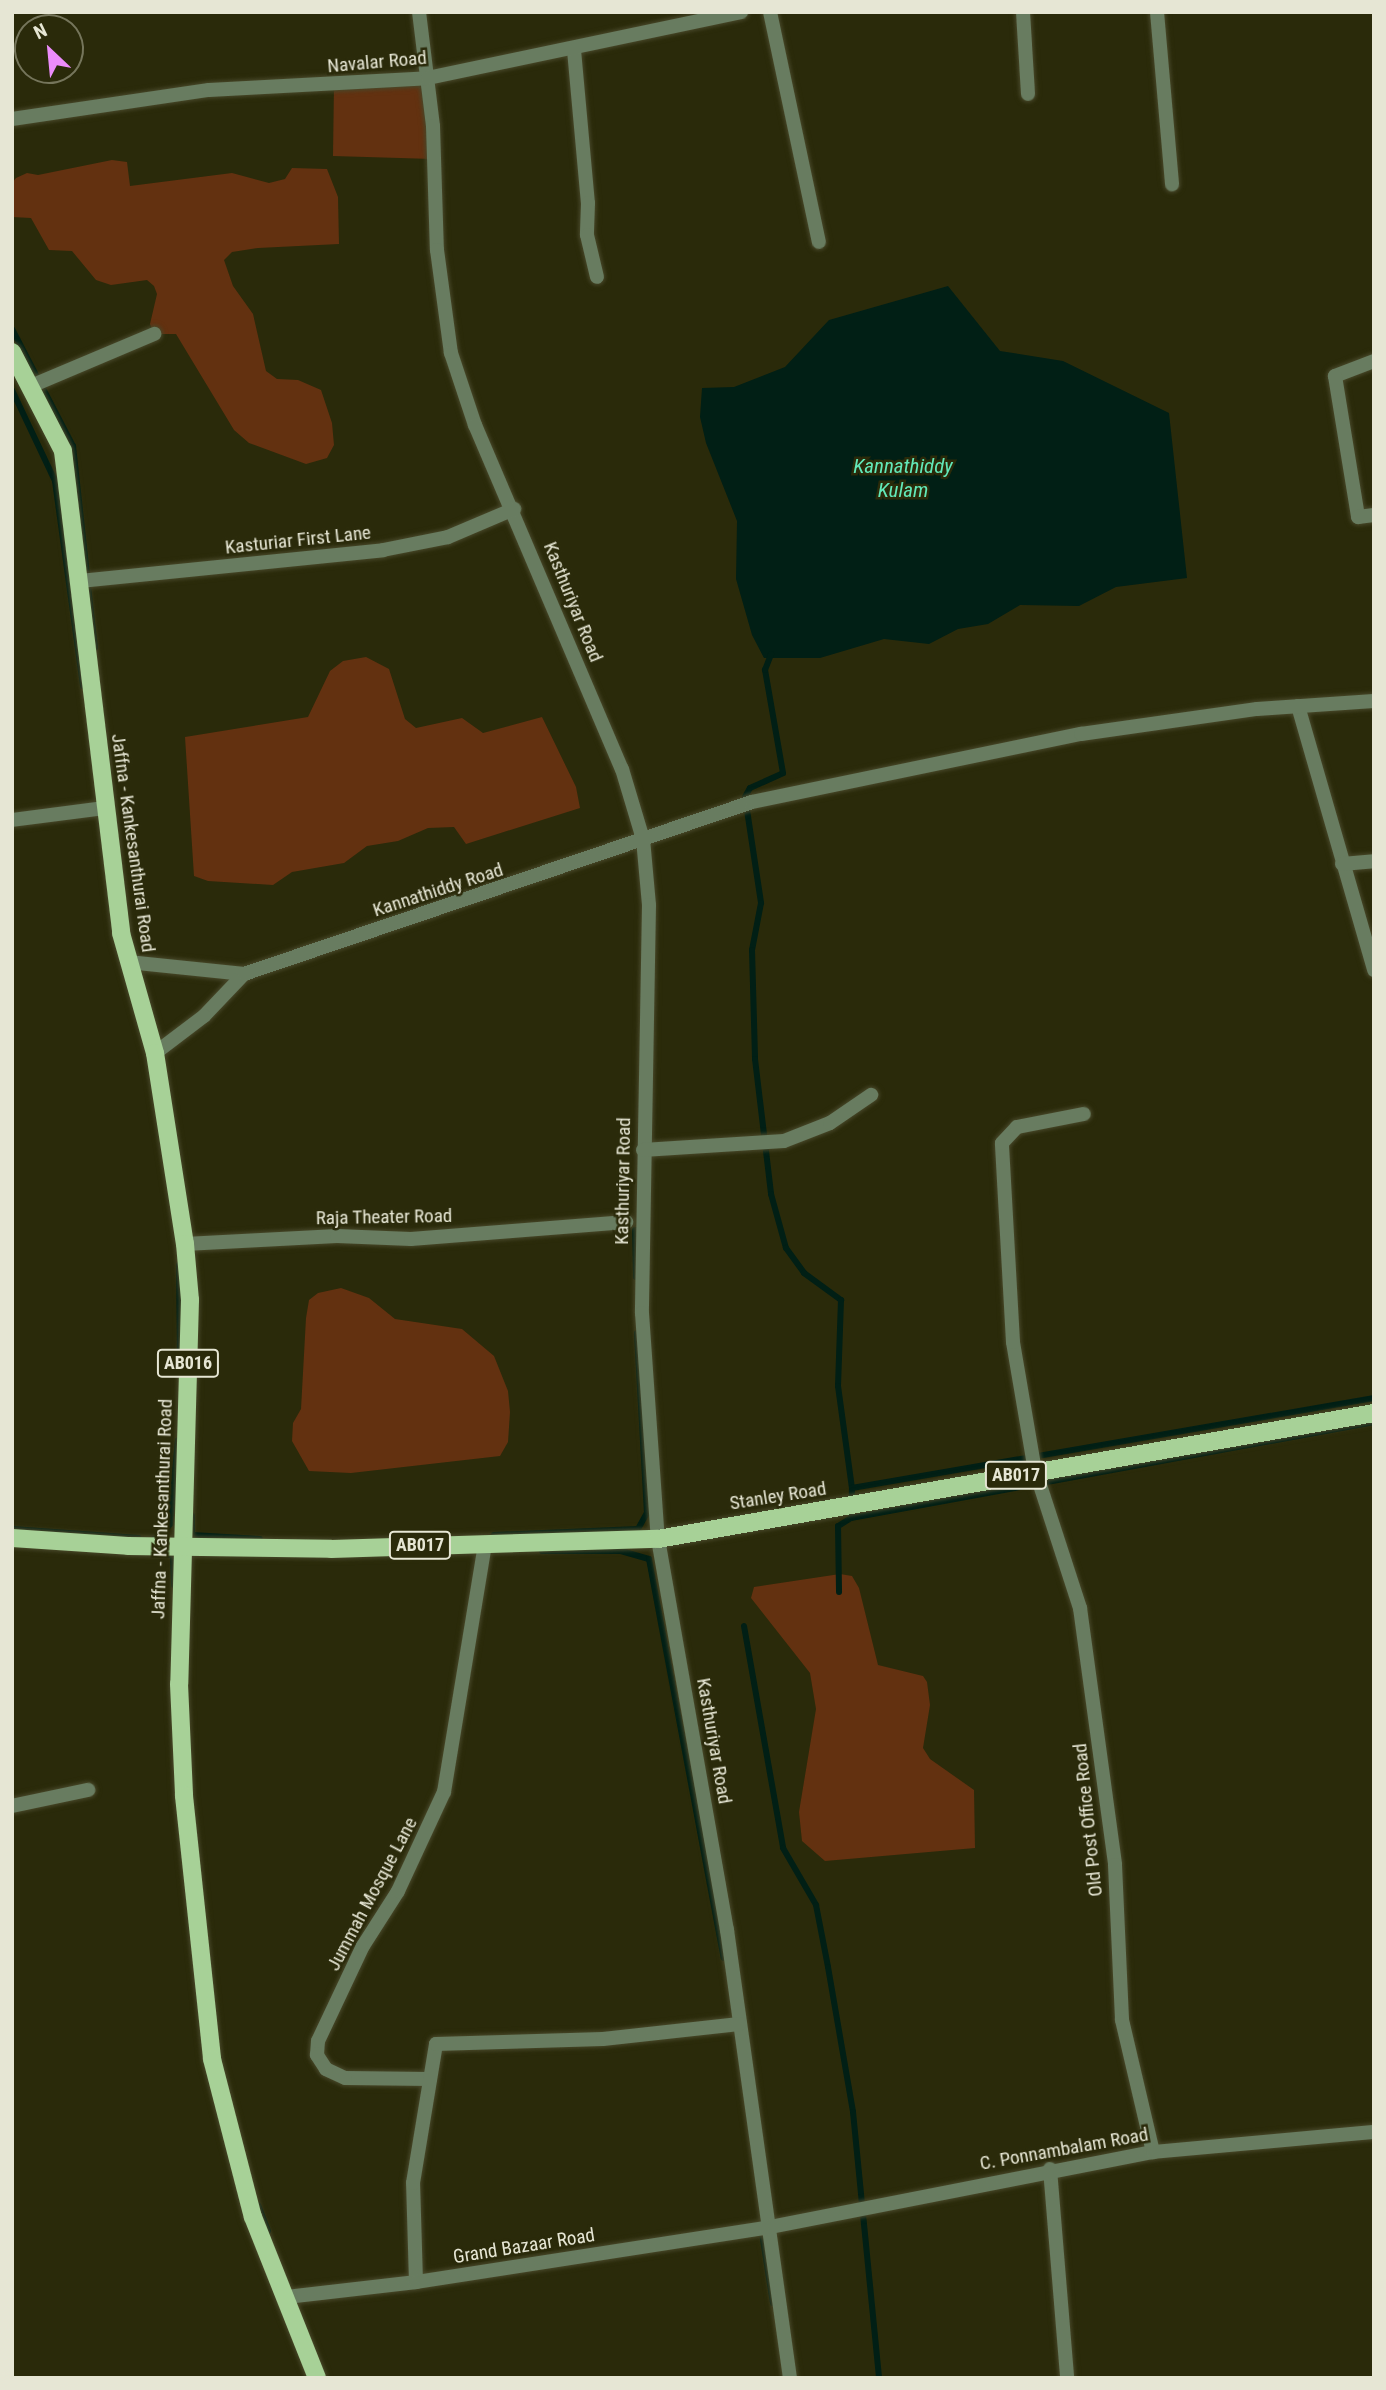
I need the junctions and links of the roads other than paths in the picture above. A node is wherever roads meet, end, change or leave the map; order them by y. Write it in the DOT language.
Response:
graph roads {
  1 [pos="419,12"];
  2 [pos="741,12"];
  3 [pos="770,12"];
  4 [pos="1023,12"];
  5 [pos="1157,12"];
  6 [pos="574,50"];
  7 [pos="428,78"];
  8 [pos="1028,94"];
  9 [pos="12,119"];
  10 [pos="1172,184"];
  11 [pos="819,242"];
  12 [pos="597,276"];
  13 [pos="154,334"];
  14 [pos="12,352"];
  15 [pos="1374,361"];
  16 [pos="31,386"];
  17 [pos="514,509"];
  18 [pos="1374,515"];
  19 [pos="80,581"];
  20 [pos="1374,701"];
  21 [pos="1298,706"];
  22 [pos="98,809"];
  23 [pos="12,820"];
  24 [pos="643,839"];
  25 [pos="1374,861"];
  26 [pos="1342,864"];
  27 [pos="128,962"];
  28 [pos="1374,970"];
  29 [pos="244,974"];
  30 [pos="155,1052"];
  31 [pos="871,1095"];
  32 [pos="1084,1114"];
  33 [pos="643,1150"];
  34 [pos="625,1222"];
  35 [pos="185,1244"];
  36 [pos="1374,1413"];
  37 [pos="1038,1480"];
  38 [pos="12,1538"];
  39 [pos="658,1539"];
  40 [pos="485,1543"];
  41 [pos="182,1546"];
  42 [pos="88,1790"];
  43 [pos="12,1806"];
  44 [pos="739,2024"];
  45 [pos="430,2079"];
  46 [pos="1374,2132"];
  47 [pos="1153,2152"];
  48 [pos="1050,2169"];
  49 [pos="765,2228"];
  50 [pos="416,2283"];
  51 [pos="287,2297"];
  52 [pos="317,2378"];
  53 [pos="789,2378"];
  54 [pos="1067,2378"];
  1 -- 7 [label="street, Kasthuriyar Road"];
  2 -- 6 [label="street, Navalar Road"];
  3 -- 11 [label="street"];
  4 -- 8 [label="street"];
  5 -- 10 [label="street"];
  6 -- 7 [label="street, Navalar Road"];
  6 -- 12 [label="street"];
  7 -- 9 [label="street, Navalar Road"];
  7 -- 17 [label="street, Kasthuriyar Road"];
  13 -- 16 [label="street"];
  14 -- 16 [label="main road, Jaffna - Kankesanthurai Road / AB016"];
  15 -- 18 [label="street"];
  16 -- 19 [label="main road, Jaffna - Kankesanthurai Road / AB016"];
  17 -- 19 [label="street, Kasturiar First Lane"];
  17 -- 24 [label="street, Kasthuriyar Road"];
  19 -- 22 [label="main road, Jaffna - Kankesanthurai Road / AB016"];
  20 -- 21 [label="street, Kannathiddy Road"];
  21 -- 24 [label="street, Kannathiddy Road"];
  21 -- 26 [label="street"];
  22 -- 23 [label="street"];
  22 -- 27 [label="main road, Jaffna - Kankesanthurai Road / AB016"];
  24 -- 29 [label="street, Kannathiddy Road"];
  24 -- 33 [label="street, Kasthuriyar Road"];
  25 -- 26 [label="street"];
  26 -- 28 [label="street"];
  27 -- 29 [label="street"];
  27 -- 30 [label="main road, Jaffna - Kankesanthurai Road / AB016"];
  29 -- 30 [label="street"];
  30 -- 35 [label="main road, Jaffna - Kankesanthurai Road / AB016"];
  31 -- 33 [label="street"];
  32 -- 37 [label="street, Old Post Office Road"];
  33 -- 39 [label="street, Kasthuriyar Road"];
  34 -- 35 [label="street, Raja Theater Road"];
  35 -- 41 [label="main road, Jaffna - Kankesanthurai Road / AB016"];
  36 -- 37 [label="main road, Stanley Road / AB017"];
  37 -- 39 [label="main road, Stanley Road / AB017"];
  37 -- 47 [label="street, Old Post Office Road"];
  38 -- 41 [label="main road, AB017"];
  39 -- 40 [label="main road, Stanley Road / AB017"];
  39 -- 44 [label="street, Kasthuriyar Road"];
  40 -- 41 [label="main road, Stanley Road / AB017"];
  40 -- 45 [label="street, Jummah Mosque Lane"];
  41 -- 51 [label="main road, Jaffna - Kankesanthurai Road / AB016"];
  42 -- 43 [label="street"];
  44 -- 45 [label="street"];
  44 -- 49 [label="street, Kasthuriyar Road"];
  45 -- 50 [label="street"];
  46 -- 47 [label="street, C. Ponnambalam Road"];
  47 -- 48 [label="street, C. Ponnambalam Road"];
  48 -- 49 [label="street, C. Ponnambalam Road"];
  48 -- 54 [label="street"];
  49 -- 50 [label="street, Grand Bazaar Road"];
  49 -- 53 [label="street, Kasthuriyar Road"];
  50 -- 51 [label="street, Grand Bazaar Road"];
  51 -- 52 [label="main road, Jaffna - Kankesanthurai Road / AB016"];
}
